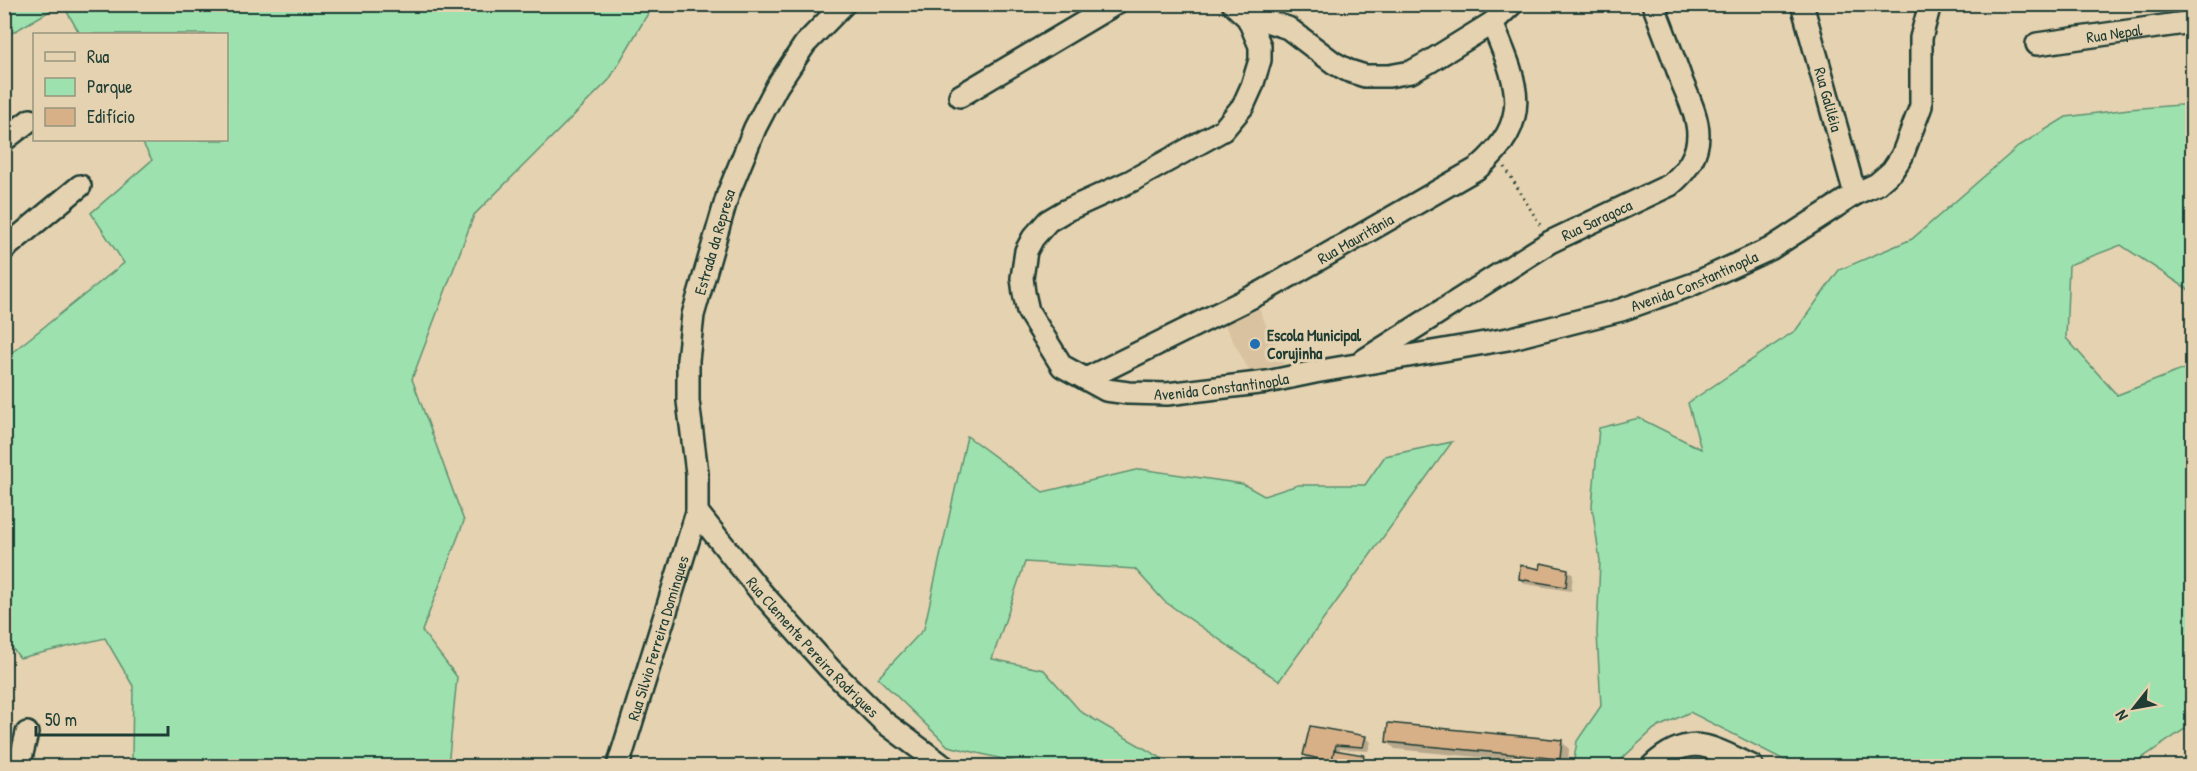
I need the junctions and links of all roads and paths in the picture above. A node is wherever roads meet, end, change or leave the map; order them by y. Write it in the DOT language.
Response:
graph roads {
  1 [pos="844,4"];
  2 [pos="1115,4"];
  3 [pos="1512,4"];
  4 [pos="1653,4"];
  5 [pos="1802,4"];
  6 [pos="1930,4"];
  7 [pos="1250,11"];
  8 [pos="2193,22"];
  9 [pos="1492,23"];
  10 [pos="2037,44"];
  11 [pos="960,96"];
  12 [pos="30,120"];
  13 [pos="4,140"];
  14 [pos="1496,152"];
  15 [pos="80,186"];
  16 [pos="1856,194"];
  17 [pos="1550,242"];
  18 [pos="4,249"];
  19 [pos="1356,365"];
  20 [pos="1086,379"];
  21 [pos="697,512"];
  22 [pos="27,733"];
  23 [pos="19,766"];
  24 [pos="618,766"];
  25 [pos="943,766"];
  26 [pos="1652,766"];
  27 [pos="1752,766"];
  1 -- 21 [label="street, Estrada da Represa"];
  2 -- 11 [label="street"];
  3 -- 9 [label="street"];
  4 -- 17 [label="street, Rua Saragoca"];
  5 -- 16 [label="street, Rua Galiléia"];
  6 -- 16 [label="street, Avenida Constantinopla"];
  7 -- 9 [label="street"];
  7 -- 20 [label="street, Avenida Constantinopla"];
  8 -- 10 [label="street, Rua Nepal"];
  9 -- 14 [label="street, Rua Mauritânia"];
  12 -- 13 [label="street"];
  14 -- 17 [label="path"];
  14 -- 20 [label="street, Rua Mauritânia"];
  15 -- 18 [label="street"];
  16 -- 19 [label="street, Avenida Constantinopla"];
  17 -- 19 [label="street, Rua Saragoca"];
  19 -- 20 [label="street, Avenida Constantinopla"];
  21 -- 24 [label="street, Rua Silvio Ferreira Domingues"];
  21 -- 25 [label="street, Rua Clemente Pereira Rodrigues"];
  22 -- 23 [label="street"];
  26 -- 27 [label="street"];
}
